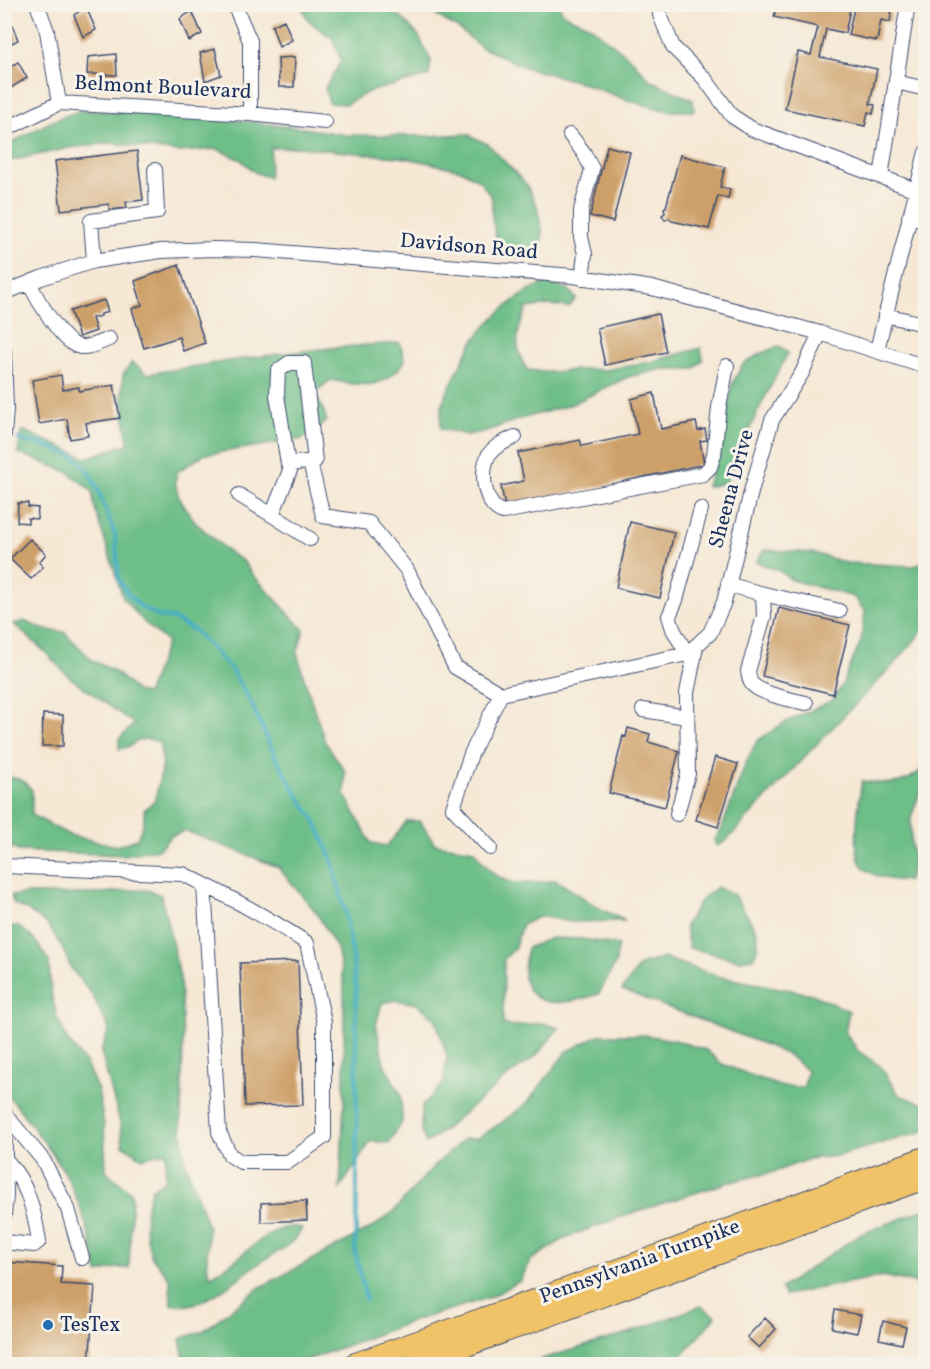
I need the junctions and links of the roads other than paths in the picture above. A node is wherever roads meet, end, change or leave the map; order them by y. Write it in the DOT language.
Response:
graph roads {
  1 [pos="37,4"];
  2 [pos="234,4"];
  3 [pos="660,4"];
  4 [pos="908,4"];
  5 [pos="896,82"];
  6 [pos="926,89"];
  7 [pos="59,103"];
  8 [pos="250,114"];
  9 [pos="325,122"];
  10 [pos="4,130"];
  11 [pos="570,135"];
  12 [pos="925,159"];
  13 [pos="155,170"];
  14 [pos="881,177"];
  15 [pos="916,190"];
  16 [pos="909,217"];
  17 [pos="926,221"];
  18 [pos="94,261"];
  19 [pos="582,278"];
  20 [pos="29,283"];
  21 [pos="4,293"];
  22 [pos="885,315"];
  23 [pos="919,323"];
  24 [pos="820,333"];
  25 [pos="109,339"];
  26 [pos="877,350"];
  27 [pos="4,352"];
  28 [pos="5,364"];
  29 [pos="727,366"];
  30 [pos="926,367"];
  31 [pos="4,434"];
  32 [pos="514,437"];
  33 [pos="310,462"];
  34 [pos="293,463"];
  35 [pos="239,495"];
  36 [pos="701,509"];
  37 [pos="272,515"];
  38 [pos="310,539"];
  39 [pos="728,584"];
  40 [pos="763,596"];
  41 [pos="839,611"];
  42 [pos="691,650"];
  43 [pos="501,694"];
  44 [pos="806,703"];
  45 [pos="643,710"];
  46 [pos="687,717"];
  47 [pos="677,814"];
  48 [pos="490,848"];
  49 [pos="4,866"];
  50 [pos="204,885"];
  51 [pos="4,1113"];
  52 [pos="926,1157"];
  53 [pos="6,1161"];
  54 [pos="926,1178"];
  55 [pos="4,1216"];
  56 [pos="4,1242"];
  57 [pos="82,1258"];
  58 [pos="354,1365"];
  59 [pos="416,1365"];
  1 -- 7 [label="street"];
  2 -- 8 [label="street"];
  3 -- 14 [label="street"];
  4 -- 5 [label="street"];
  5 -- 6 [label="street"];
  5 -- 14 [label="street"];
  7 -- 8 [label="street, Belmont Boulevard"];
  7 -- 10 [label="street, Belmont Boulevard"];
  8 -- 9 [label="street, Belmont Boulevard"];
  11 -- 19 [label="street"];
  12 -- 15 [label="street"];
  13 -- 18 [label="street"];
  14 -- 15 [label="street"];
  15 -- 16 [label="street"];
  16 -- 17 [label="street"];
  16 -- 22 [label="street"];
  18 -- 19 [label="street, Davidson Road"];
  18 -- 20 [label="street, Davidson Road"];
  19 -- 24 [label="street, Davidson Road"];
  20 -- 21 [label="street, Davidson Road"];
  20 -- 25 [label="street"];
  22 -- 23 [label="street"];
  22 -- 26 [label="street"];
  24 -- 26 [label="street, Davidson Road"];
  24 -- 39 [label="street, Sheena Drive"];
  26 -- 30 [label="street, Davidson Road"];
  27 -- 28 [label="street"];
  28 -- 31 [label="street"];
  29 -- 32 [label="street"];
  33 -- 34 [label="street"];
  33 -- 34 [label="street"];
  33 -- 43 [label="street"];
  34 -- 37 [label="street"];
  35 -- 37 [label="street"];
  36 -- 42 [label="street"];
  37 -- 38 [label="street"];
  39 -- 40 [label="street"];
  39 -- 42 [label="street, Sheena Drive"];
  40 -- 41 [label="street"];
  40 -- 44 [label="street"];
  42 -- 43 [label="street"];
  42 -- 46 [label="street"];
  43 -- 48 [label="street"];
  45 -- 46 [label="street"];
  46 -- 47 [label="street"];
  49 -- 50 [label="street"];
  50 -- 50 [label="street"];
  51 -- 53 [label="street"];
  51 -- 57 [label="street"];
  52 -- 58 [label="highway, Pennsylvania Turnpike"];
  53 -- 55 [label="street"];
  53 -- 56 [label="street"];
  54 -- 59 [label="highway, Pennsylvania Turnpike"];
}
